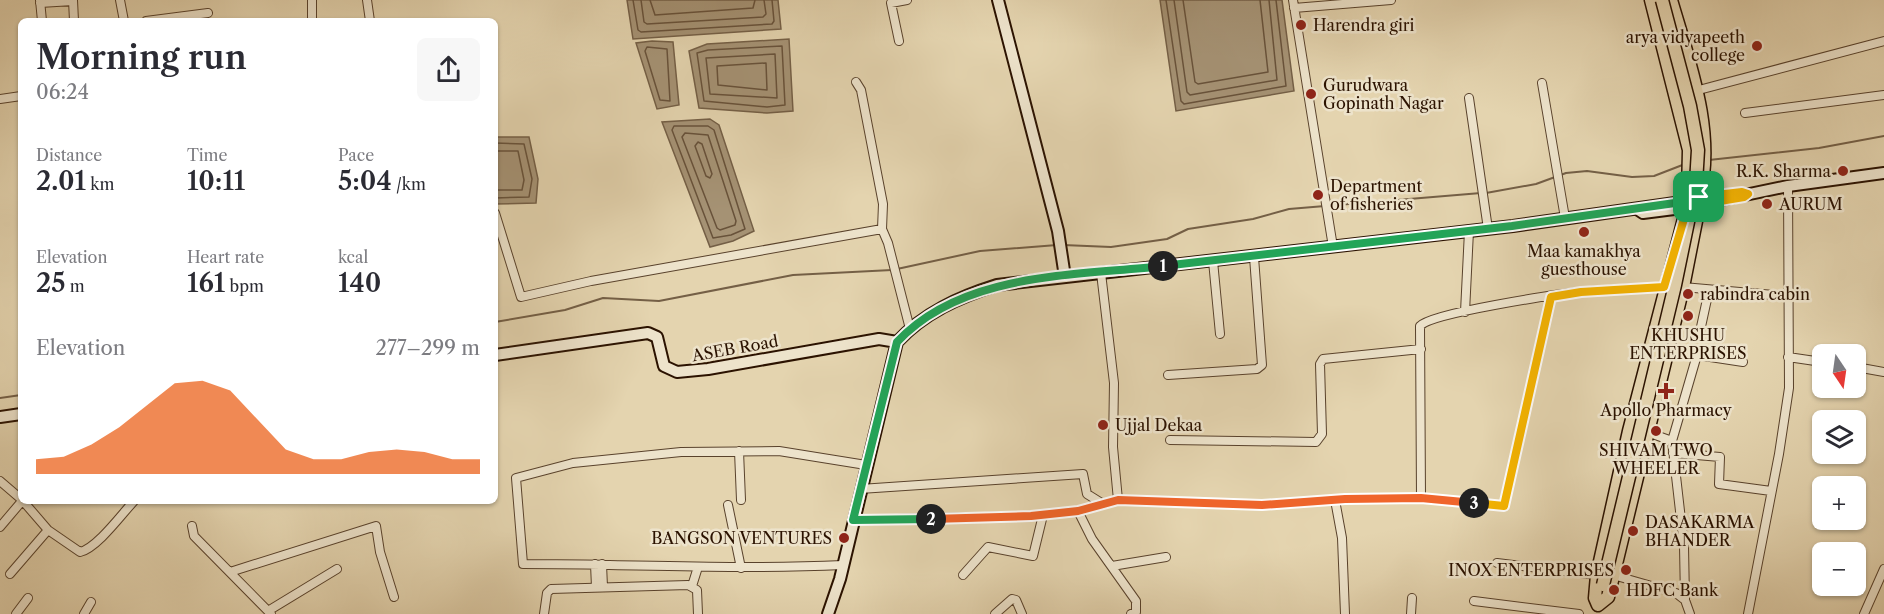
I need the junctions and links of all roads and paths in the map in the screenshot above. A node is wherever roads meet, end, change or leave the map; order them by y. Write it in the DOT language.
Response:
graph roads {
  1 [pos="73,0"];
  2 [pos="120,0"];
  3 [pos="312,0"];
  4 [pos="367,0"];
  5 [pos="907,0"];
  6 [pos="998,0"];
  7 [pos="1391,0"];
  8 [pos="1651,0"];
  9 [pos="1662,0"];
  10 [pos="1671,0"];
  11 [pos="40,2"];
  12 [pos="1293,4"];
  13 [pos="208,13"];
  14 [pos="42,18"];
  15 [pos="74,18"];
  16 [pos="123,18"];
  17 [pos="169,18"];
  18 [pos="312,18"];
  19 [pos="370,18"];
  20 [pos="899,40"];
  21 [pos="1884,41"];
  22 [pos="856,82"];
  23 [pos="1542,83"];
  24 [pos="1695,91"];
  25 [pos="1884,95"];
  26 [pos="18,96"];
  27 [pos="1469,98"];
  28 [pos="0,99"];
  29 [pos="1745,113"];
  30 [pos="1884,173"];
  31 [pos="1788,186"];
  32 [pos="1692,203"];
  33 [pos="1565,218"];
  34 [pos="498,223"];
  35 [pos="882,229"];
  36 [pos="1488,229"];
  37 [pos="1470,231"];
  38 [pos="1333,247"];
  39 [pos="1254,257"];
  40 [pos="1214,261"];
  41 [pos="1101,273"];
  42 [pos="1065,277"];
  43 [pos="1664,287"];
  44 [pos="1683,287"];
  45 [pos="1708,290"];
  46 [pos="1787,296"];
  47 [pos="1551,297"];
  48 [pos="1465,312"];
  49 [pos="910,329"];
  50 [pos="1220,334"];
  51 [pos="1699,336"];
  52 [pos="897,342"];
  53 [pos="1421,349"];
  54 [pos="498,355"];
  55 [pos="1788,357"];
  56 [pos="1812,361"];
  57 [pos="1743,362"];
  58 [pos="1866,369"];
  59 [pos="1884,372"];
  60 [pos="1168,375"];
  61 [pos="18,414"];
  62 [pos="0,417"];
  63 [pos="1647,432"];
  64 [pos="1170,440"];
  65 [pos="1672,441"];
  66 [pos="740,451"];
  67 [pos="1673,453"];
  68 [pos="866,465"];
  69 [pos="0,481"];
  70 [pos="860,489"];
  71 [pos="1771,492"];
  72 [pos="18,497"];
  73 [pos="1421,498"];
  74 [pos="741,500"];
  75 [pos="1118,500"];
  76 [pos="1335,500"];
  77 [pos="19,504"];
  78 [pos="25,504"];
  79 [pos="131,504"];
  80 [pos="1103,504"];
  81 [pos="728,505"];
  82 [pos="1078,511"];
  83 [pos="1043,514"];
  84 [pos="853,520"];
  85 [pos="192,526"];
  86 [pos="0,527"];
  87 [pos="48,530"];
  88 [pos="1166,557"];
  89 [pos="1497,563"];
  90 [pos="598,564"];
  91 [pos="843,565"];
  92 [pos="1112,566"];
  93 [pos="696,567"];
  94 [pos="741,568"];
  95 [pos="1884,568"];
  96 [pos="337,569"];
  97 [pos="230,572"];
  98 [pos="10,574"];
  99 [pos="963,575"];
  100 [pos="1613,575"];
  101 [pos="1600,580"];
  102 [pos="690,585"];
  103 [pos="600,587"];
  104 [pos="394,597"];
  105 [pos="28,598"];
  106 [pos="1412,598"];
  107 [pos="1685,600"];
  108 [pos="1474,601"];
  109 [pos="91,602"];
  110 [pos="1597,610"];
  111 [pos="269,612"];
  112 [pos="16,614"];
  113 [pos="84,614"];
  114 [pos="544,614"];
  115 [pos="698,614"];
  116 [pos="828,614"];
  117 [pos="995,614"];
  118 [pos="1022,614"];
  119 [pos="1131,614"];
  120 [pos="1345,614"];
  121 [pos="1411,614"];
  122 [pos="1579,614"];
  123 [pos="1690,614"];
  124 [pos="1748,614"];
  125 [pos="1864,614"];
  1 -- 11 [label="street"];
  1 -- 15 [label="street"];
  2 -- 16 [label="street"];
  3 -- 18 [label="street"];
  4 -- 19 [label="street"];
  5 -- 20 [label="street"];
  6 -- 42 [label="main road"];
  7 -- 12 [label="street"];
  8 -- 32 [label="main road"];
  9 -- 101 [label="main road, bridge"];
  10 -- 24 [label="main road"];
  11 -- 14 [label="street"];
  12 -- 38 [label="street"];
  13 -- 17 [label="street"];
  21 -- 24 [label="street"];
  22 -- 35 [label="street"];
  23 -- 33 [label="street"];
  24 -- 32 [label="main road"];
  25 -- 29 [label="street"];
  26 -- 28 [label="street"];
  27 -- 36 [label="street"];
  30 -- 31 [label="main road"];
  31 -- 32 [label="main road"];
  31 -- 46 [label="street"];
  32 -- 33 [label="main road"];
  32 -- 43 [label="main road"];
  32 -- 44 [label="main road"];
  33 -- 36 [label="main road"];
  34 -- 35 [label="street"];
  35 -- 49 [label="street"];
  36 -- 37 [label="main road"];
  37 -- 38 [label="main road"];
  37 -- 48 [label="street"];
  38 -- 39 [label="main road"];
  39 -- 40 [label="main road"];
  39 -- 60 [label="street"];
  40 -- 41 [label="main road"];
  40 -- 50 [label="street"];
  41 -- 42 [label="main road"];
  41 -- 75 [label="street"];
  42 -- 49 [label="main road"];
  43 -- 47 [label="street"];
  43 -- 101 [label="main road"];
  44 -- 45 [label="street"];
  44 -- 63 [label="main road"];
  45 -- 46 [label="street"];
  45 -- 51 [label="street"];
  46 -- 55 [label="street"];
  47 -- 48 [label="street"];
  47 -- 73 [label="street"];
  48 -- 53 [label="street"];
  49 -- 52 [label="main road"];
  52 -- 54 [label="main road, ASEB Road"];
  52 -- 68 [label="main road"];
  53 -- 64 [label="street"];
  53 -- 73 [label="street"];
  55 -- 56 [label="street"];
  55 -- 71 [label="street"];
  57 -- 65 [label="street"];
  58 -- 59 [label="street"];
  61 -- 62 [label="main road"];
  63 -- 65 [label="street"];
  63 -- 100 [label="main road"];
  65 -- 67 [label="street"];
  66 -- 68 [label="street"];
  66 -- 74 [label="street"];
  66 -- 90 [label="street"];
  67 -- 71 [label="street"];
  67 -- 107 [label="street"];
  68 -- 70 [label="main road"];
  69 -- 72 [label="street"];
  70 -- 80 [label="street"];
  70 -- 84 [label="main road"];
  71 -- 124 [label="street"];
  73 -- 76 [label="street"];
  75 -- 76 [label="street"];
  75 -- 80 [label="street"];
  76 -- 120 [label="street"];
  77 -- 86 [label="street"];
  78 -- 87 [label="street"];
  79 -- 87 [label="street"];
  80 -- 82 [label="street"];
  81 -- 94 [label="street"];
  82 -- 83 [label="street"];
  82 -- 92 [label="street"];
  83 -- 84 [label="street"];
  83 -- 99 [label="street"];
  84 -- 91 [label="main road"];
  85 -- 97 [label="street"];
  87 -- 98 [label="street"];
  88 -- 92 [label="street"];
  89 -- 101 [label="street"];
  90 -- 93 [label="street"];
  90 -- 103 [label="street"];
  91 -- 94 [label="street"];
  91 -- 116 [label="main road"];
  92 -- 119 [label="street"];
  93 -- 94 [label="street"];
  93 -- 102 [label="street"];
  95 -- 125 [label="street"];
  96 -- 111 [label="street"];
  97 -- 104 [label="street"];
  97 -- 111 [label="street"];
  100 -- 107 [label="street"];
  100 -- 110 [label="main road"];
  101 -- 110 [label="main road"];
  102 -- 103 [label="street"];
  102 -- 115 [label="street"];
  103 -- 114 [label="street"];
  105 -- 112 [label="street"];
  106 -- 121 [label="street"];
  107 -- 123 [label="street"];
  108 -- 122 [label="street"];
  109 -- 113 [label="street"];
  117 -- 118 [label="street"];
}
